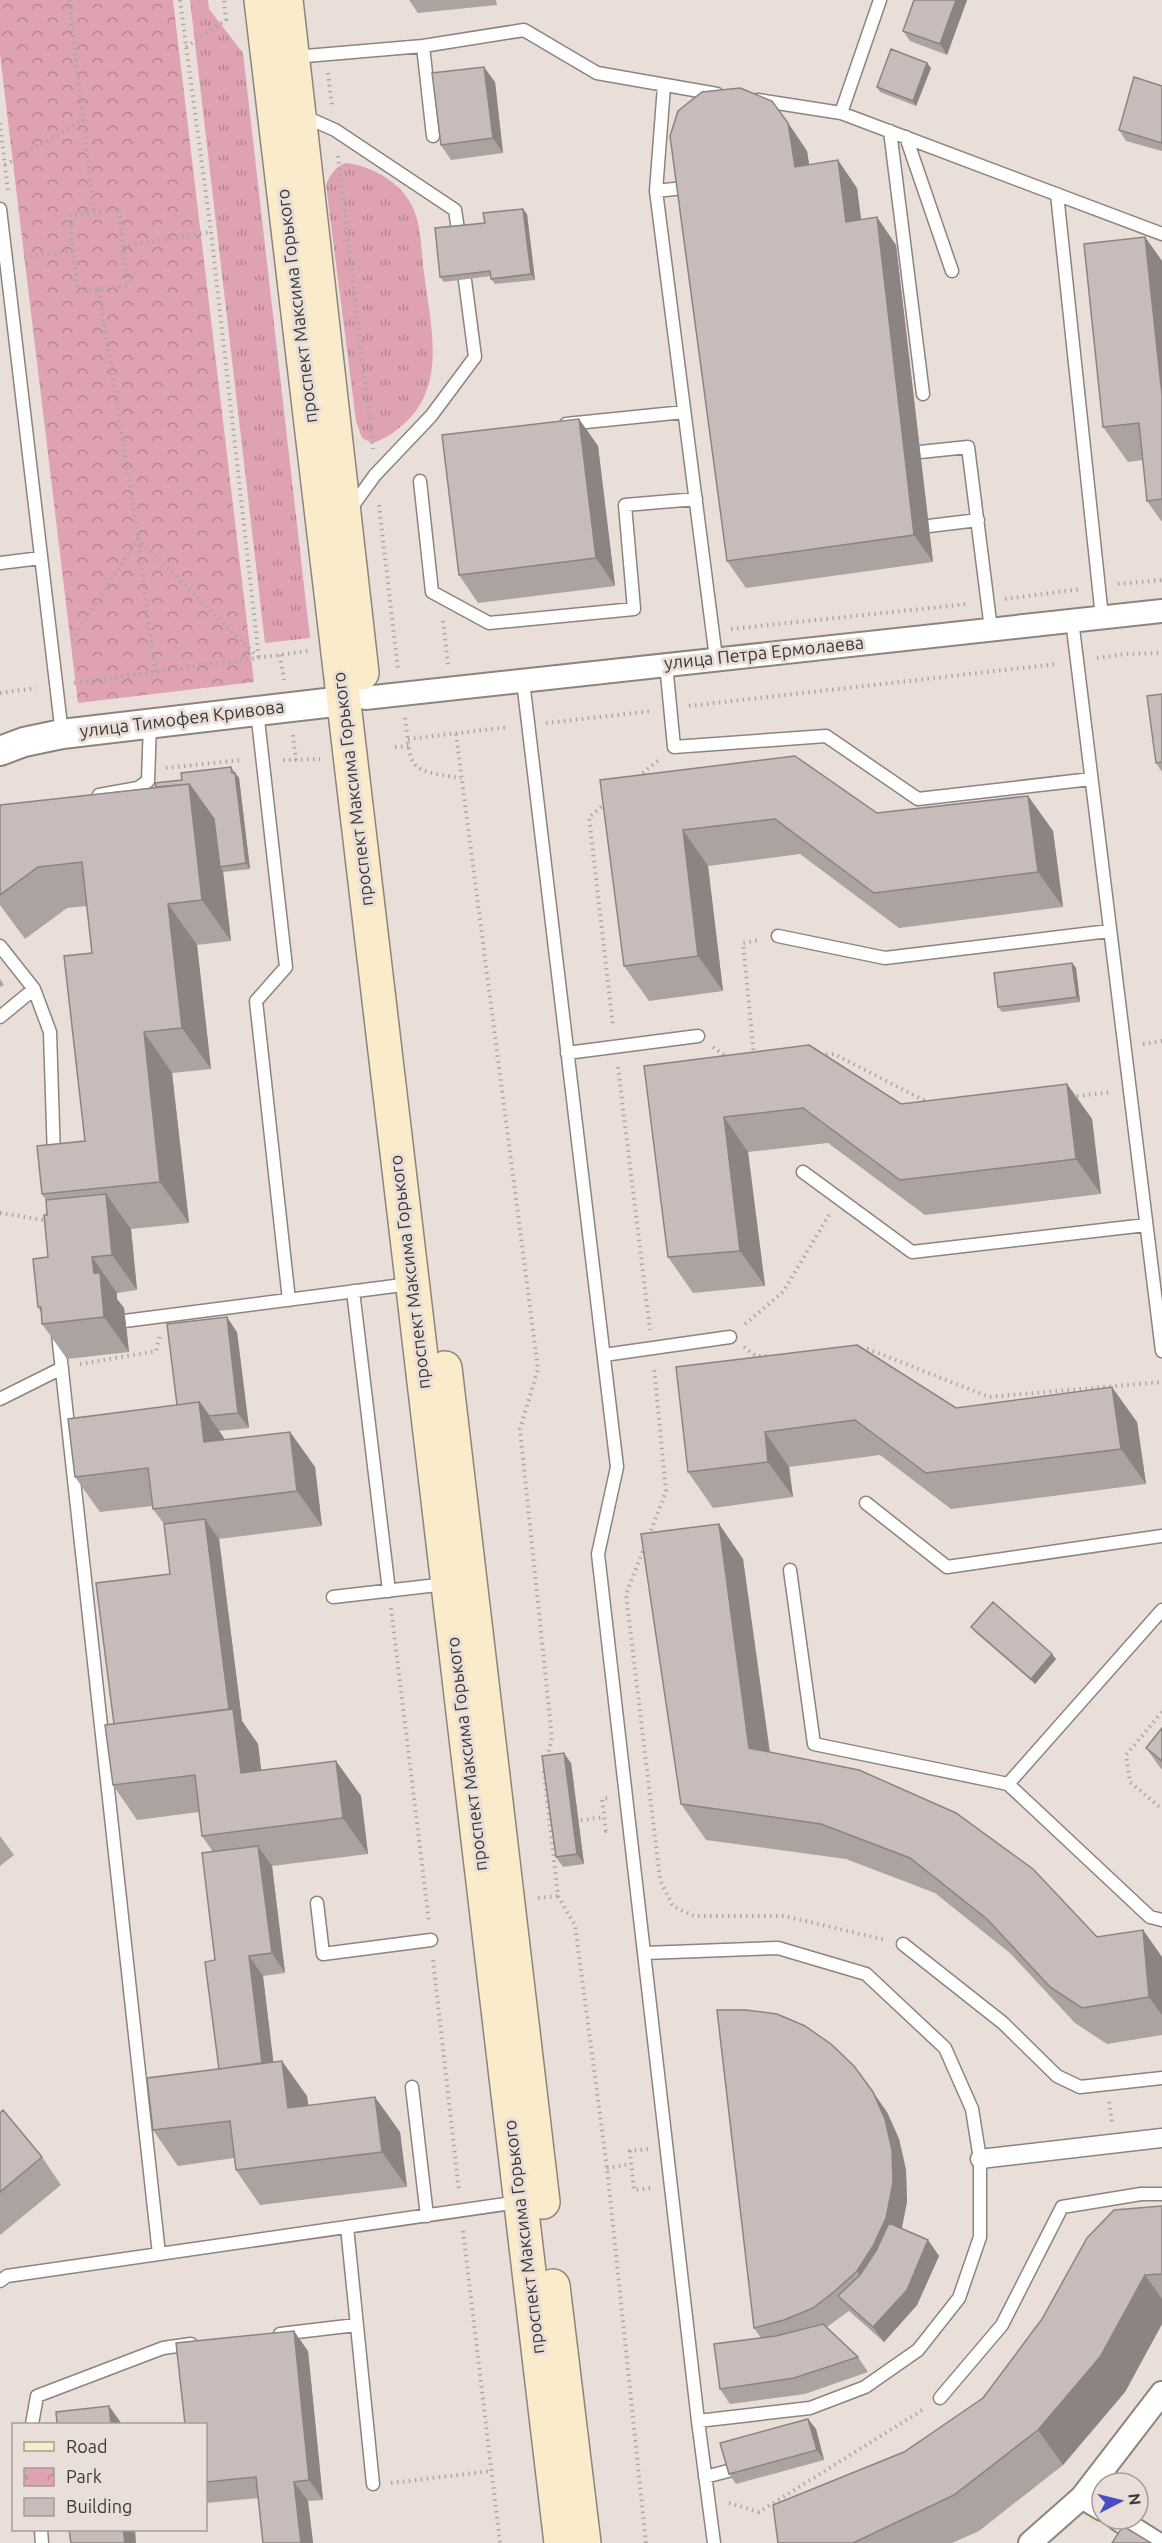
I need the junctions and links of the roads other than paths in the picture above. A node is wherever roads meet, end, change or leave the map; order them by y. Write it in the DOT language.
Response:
graph roads {
  1 [pos="261,0"];
  2 [pos="286,0"];
  3 [pos="880,0"];
  4 [pos="423,46"];
  5 [pos="293,57"];
  6 [pos="664,86"];
  7 [pos="841,113"];
  8 [pos="299,114"];
  9 [pos="890,131"];
  10 [pos="434,136"];
  11 [pos="906,137"];
  12 [pos="692,187"];
  13 [pos="656,191"];
  14 [pos="1057,194"];
  15 [pos="0,209"];
  16 [pos="1162,234"];
  17 [pos="952,271"];
  18 [pos="923,394"];
  19 [pos="684,412"];
  20 [pos="557,425"];
  21 [pos="920,452"];
  22 [pos="420,481"];
  23 [pos="696,499"];
  24 [pos="345,516"];
  25 [pos="978,520"];
  26 [pos="929,526"];
  27 [pos="41,558"];
  28 [pos="0,563"];
  29 [pos="1162,611"];
  30 [pos="1102,617"];
  31 [pos="1072,620"];
  32 [pos="992,629"];
  33 [pos="716,658"];
  34 [pos="666,664"];
  35 [pos="523,681"];
  36 [pos="354,699"];
  37 [pos="256,710"];
  38 [pos="150,723"];
  39 [pos="62,734"];
  40 [pos="0,751"];
  41 [pos="1091,779"];
  42 [pos="82,798"];
  43 [pos="1109,931"];
  44 [pos="778,936"];
  45 [pos="0,946"];
  46 [pos="34,989"];
  47 [pos="0,1017"];
  48 [pos="698,1036"];
  49 [pos="567,1053"];
  50 [pos="803,1172"];
  51 [pos="54,1174"];
  52 [pos="1146,1225"];
  53 [pos="423,1282"];
  54 [pos="353,1291"];
  55 [pos="289,1300"];
  56 [pos="93,1325"];
  57 [pos="72,1327"];
  58 [pos="730,1337"];
  59 [pos="1162,1351"];
  60 [pos="604,1355"];
  61 [pos="62,1368"];
  62 [pos="0,1399"];
  63 [pos="866,1503"];
  64 [pos="1162,1536"];
  65 [pos="790,1570"];
  66 [pos="459,1582"];
  67 [pos="389,1591"];
  68 [pos="333,1598"];
  69 [pos="1162,1610"];
  70 [pos="1008,1784"];
  71 [pos="317,1903"];
  72 [pos="1162,1920"];
  73 [pos="431,1940"];
  74 [pos="903,1944"];
  75 [pos="645,1953"];
  76 [pos="1162,2078"];
  77 [pos="412,2087"];
  78 [pos="1162,2138"];
  79 [pos="980,2159"];
  80 [pos="1162,2194"];
  81 [pos="532,2201"];
  82 [pos="427,2216"];
  83 [pos="347,2227"];
  84 [pos="159,2254"];
  85 [pos="0,2281"];
  86 [pos="356,2325"];
  87 [pos="265,2336"];
  88 [pos="208,2342"];
  89 [pos="1162,2393"];
  90 [pos="940,2398"];
  91 [pos="698,2421"];
  92 [pos="32,2423"];
  93 [pos="732,2470"];
  94 [pos="705,2476"];
  95 [pos="373,2484"];
  96 [pos="1082,2497"];
  97 [pos="1090,2502"];
  98 [pos="1137,2531"];
  99 [pos="561,2543"];
  100 [pos="584,2543"];
  101 [pos="714,2543"];
  102 [pos="1030,2543"];
  103 [pos="1156,2543"];
  1 -- 36 [label="main road, проспект Максима Горького"];
  2 -- 5 [label="main road, проспект Максима Горького"];
  3 -- 7 [label="lane"];
  4 -- 5 [label="lane"];
  4 -- 6 [label="lane"];
  4 -- 10 [label="lane"];
  5 -- 8 [label="main road, проспект Максима Горького"];
  6 -- 7 [label="lane"];
  6 -- 13 [label="lane"];
  7 -- 9 [label="lane"];
  8 -- 24 [label="main road, проспект Максима Горького"];
  8 -- 24 [label="lane"];
  9 -- 11 [label="lane"];
  9 -- 18 [label="lane"];
  11 -- 14 [label="lane"];
  11 -- 17 [label="lane"];
  12 -- 13 [label="lane"];
  13 -- 19 [label="lane"];
  14 -- 16 [label="lane"];
  14 -- 30 [label="lane"];
  15 -- 27 [label="lane"];
  19 -- 20 [label="lane"];
  19 -- 23 [label="lane"];
  21 -- 25 [label="lane"];
  22 -- 23 [label="lane"];
  23 -- 33 [label="lane"];
  24 -- 36 [label="main road, проспект Максима Горького"];
  25 -- 26 [label="lane"];
  25 -- 32 [label="lane"];
  27 -- 28 [label="lane"];
  27 -- 39 [label="lane"];
  29 -- 30 [label="street, улица Петра Ермолаева"];
  30 -- 31 [label="street, улица Петра Ермолаева"];
  31 -- 32 [label="street, улица Петра Ермолаева"];
  31 -- 41 [label="lane"];
  32 -- 33 [label="street, улица Петра Ермолаева"];
  33 -- 34 [label="street, улица Петра Ермолаева"];
  34 -- 35 [label="street, улица Петра Ермолаева"];
  34 -- 41 [label="lane"];
  35 -- 36 [label="street, улица Петра Ермолаева"];
  35 -- 49 [label="lane"];
  36 -- 37 [label="street, улица Тимофея Кривова"];
  36 -- 53 [label="main road, проспект Максима Горького"];
  37 -- 38 [label="street, улица Тимофея Кривова"];
  37 -- 55 [label="lane"];
  38 -- 39 [label="street, улица Тимофея Кривова"];
  38 -- 42 [label="lane"];
  39 -- 40 [label="street, улица Тимофея Кривова"];
  41 -- 43 [label="lane"];
  43 -- 44 [label="lane"];
  43 -- 52 [label="lane"];
  45 -- 46 [label="lane"];
  46 -- 47 [label="lane"];
  46 -- 51 [label="lane"];
  48 -- 49 [label="lane"];
  49 -- 60 [label="lane"];
  50 -- 52 [label="lane"];
  52 -- 59 [label="lane"];
  53 -- 54 [label="lane"];
  53 -- 66 [label="main road, проспект Максима Горького"];
  54 -- 55 [label="lane"];
  54 -- 67 [label="lane"];
  55 -- 56 [label="lane"];
  57 -- 61 [label="lane"];
  58 -- 60 [label="lane"];
  60 -- 75 [label="lane"];
  61 -- 62 [label="lane"];
  61 -- 84 [label="lane"];
  63 -- 64 [label="lane"];
  65 -- 70 [label="lane"];
  66 -- 67 [label="lane"];
  66 -- 81 [label="main road, проспект Максима Горького"];
  67 -- 68 [label="lane"];
  69 -- 70 [label="lane"];
  70 -- 72 [label="lane"];
  71 -- 73 [label="lane"];
  74 -- 76 [label="lane"];
  75 -- 79 [label="lane"];
  75 -- 91 [label="lane"];
  77 -- 82 [label="lane"];
  78 -- 79 [label="street"];
  79 -- 91 [label="lane"];
  80 -- 90 [label="lane"];
  81 -- 82 [label="lane"];
  81 -- 99 [label="main road, проспект Максима Горького"];
  81 -- 100 [label="main road, проспект Максима Горького"];
  82 -- 83 [label="lane"];
  83 -- 84 [label="lane"];
  83 -- 86 [label="lane"];
  84 -- 85 [label="lane"];
  86 -- 87 [label="lane"];
  86 -- 95 [label="lane"];
  88 -- 92 [label="lane"];
  89 -- 96 [label="street"];
  91 -- 94 [label="lane"];
  93 -- 94 [label="lane"];
  94 -- 101 [label="lane"];
  96 -- 97 [label="street"];
  96 -- 102 [label="street"];
  98 -- 103 [label="street"];
}
